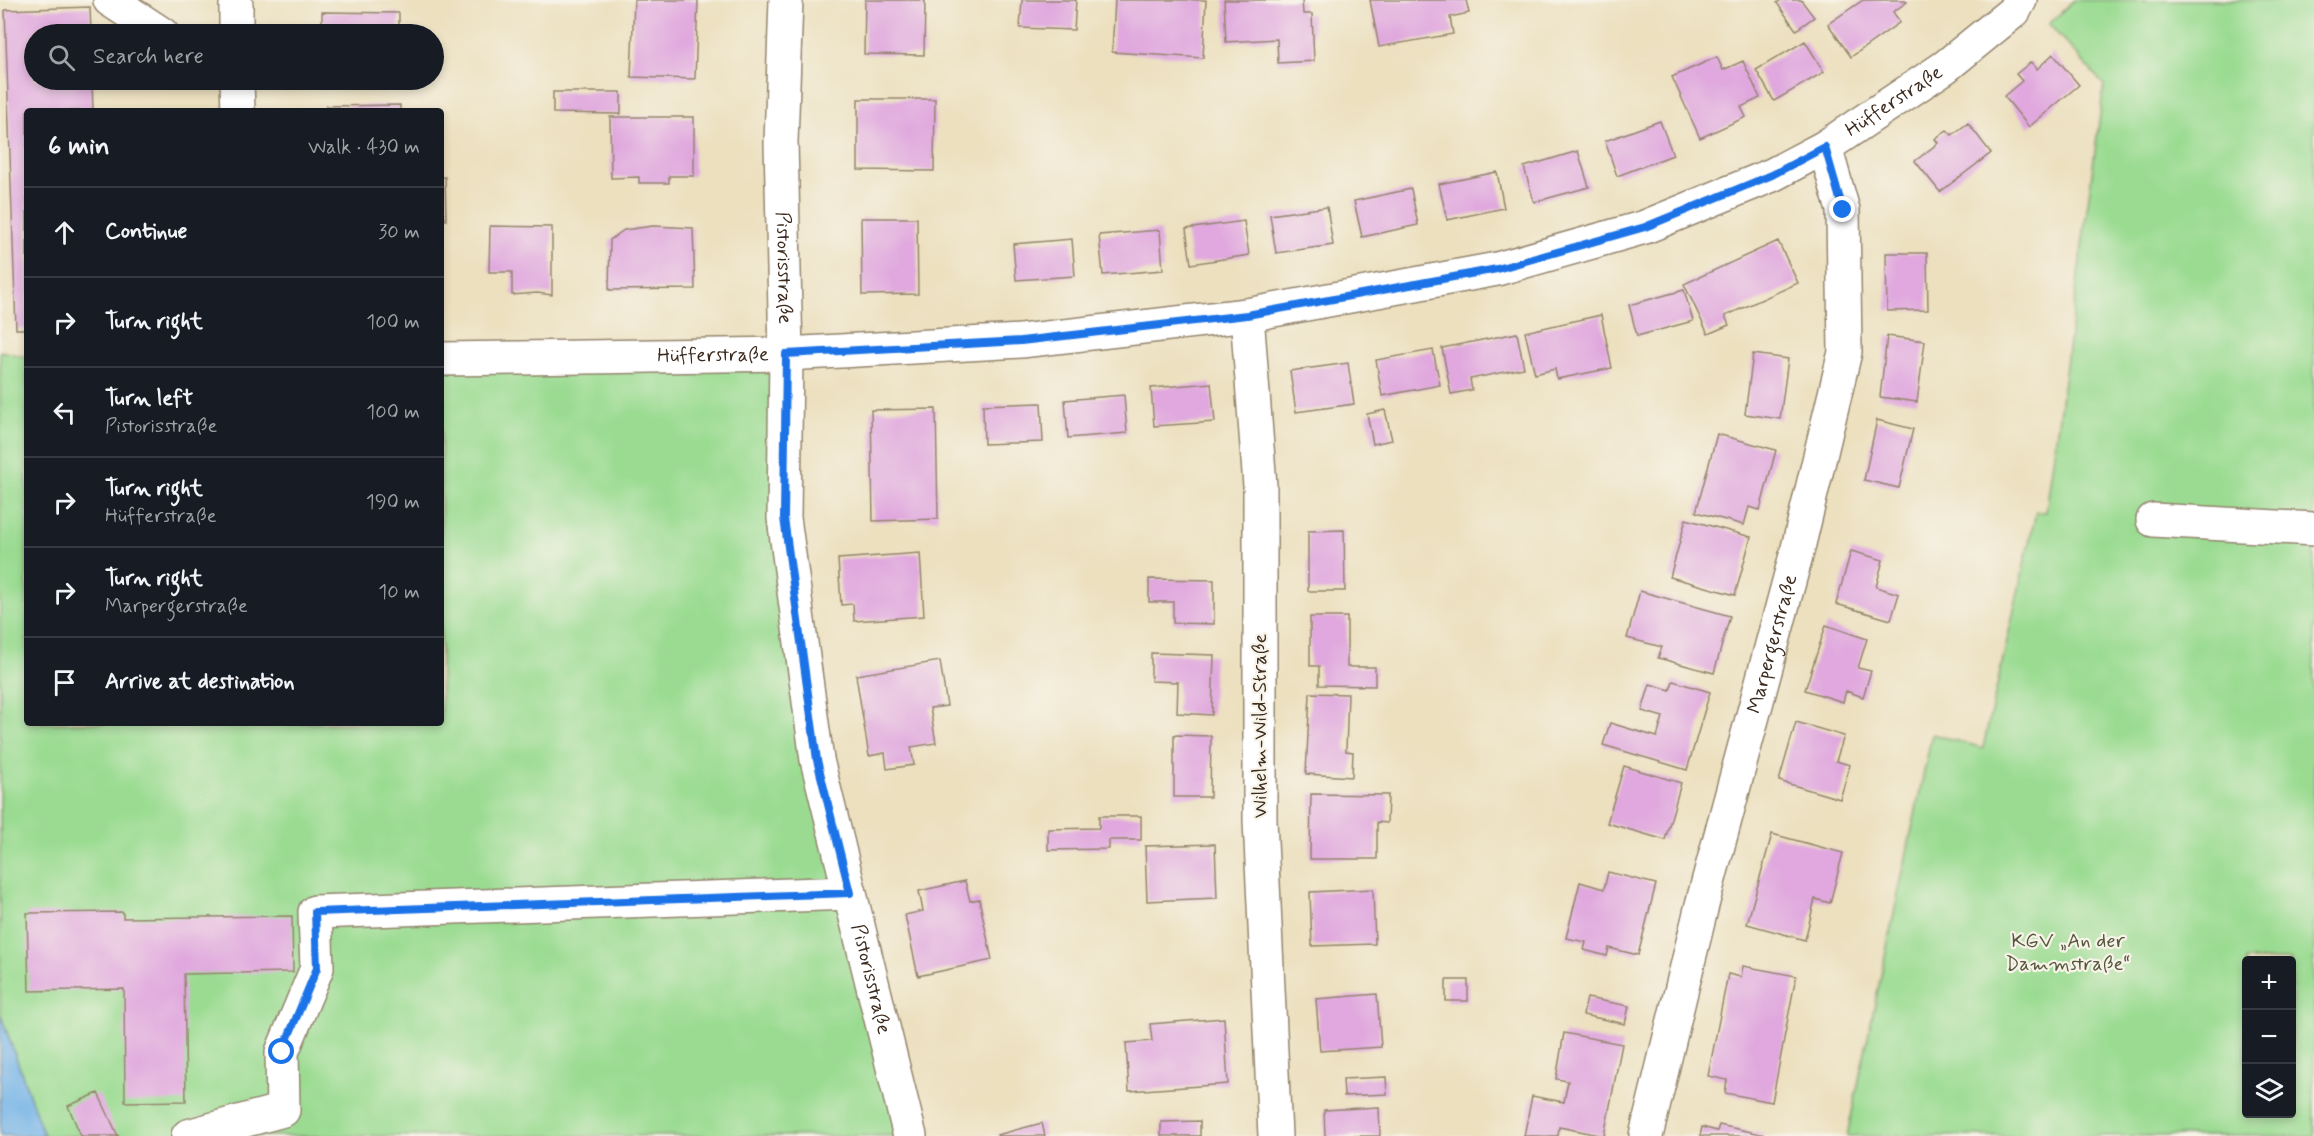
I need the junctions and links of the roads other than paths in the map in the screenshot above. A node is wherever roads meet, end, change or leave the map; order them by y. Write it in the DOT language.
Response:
graph roads {
  1 [pos="110,0"];
  2 [pos="786,0"];
  3 [pos="2020,0"];
  4 [pos="147,24"];
  5 [pos="1825,147"];
  6 [pos="1247,315"];
  7 [pos="786,354"];
  8 [pos="444,359"];
  9 [pos="2153,520"];
  10 [pos="2314,529"];
  11 [pos="850,893"];
  12 [pos="188,1136"];
  13 [pos="910,1136"];
  14 [pos="1275,1136"];
  15 [pos="1646,1136"];
  1 -- 4 [label="street"];
  2 -- 7 [label="street, Pistorisstraße"];
  3 -- 5 [label="street, Hüfferstraße"];
  5 -- 6 [label="street, Hüfferstraße"];
  5 -- 15 [label="street, Marpergerstraße"];
  6 -- 7 [label="street, Hüfferstraße"];
  6 -- 14 [label="street, Wilhelm-Wild-Straße"];
  7 -- 8 [label="street, Hüfferstraße"];
  7 -- 11 [label="street, Pistorisstraße"];
  9 -- 10 [label="street"];
  11 -- 12 [label="street"];
  11 -- 13 [label="street, Pistorisstraße"];
}
